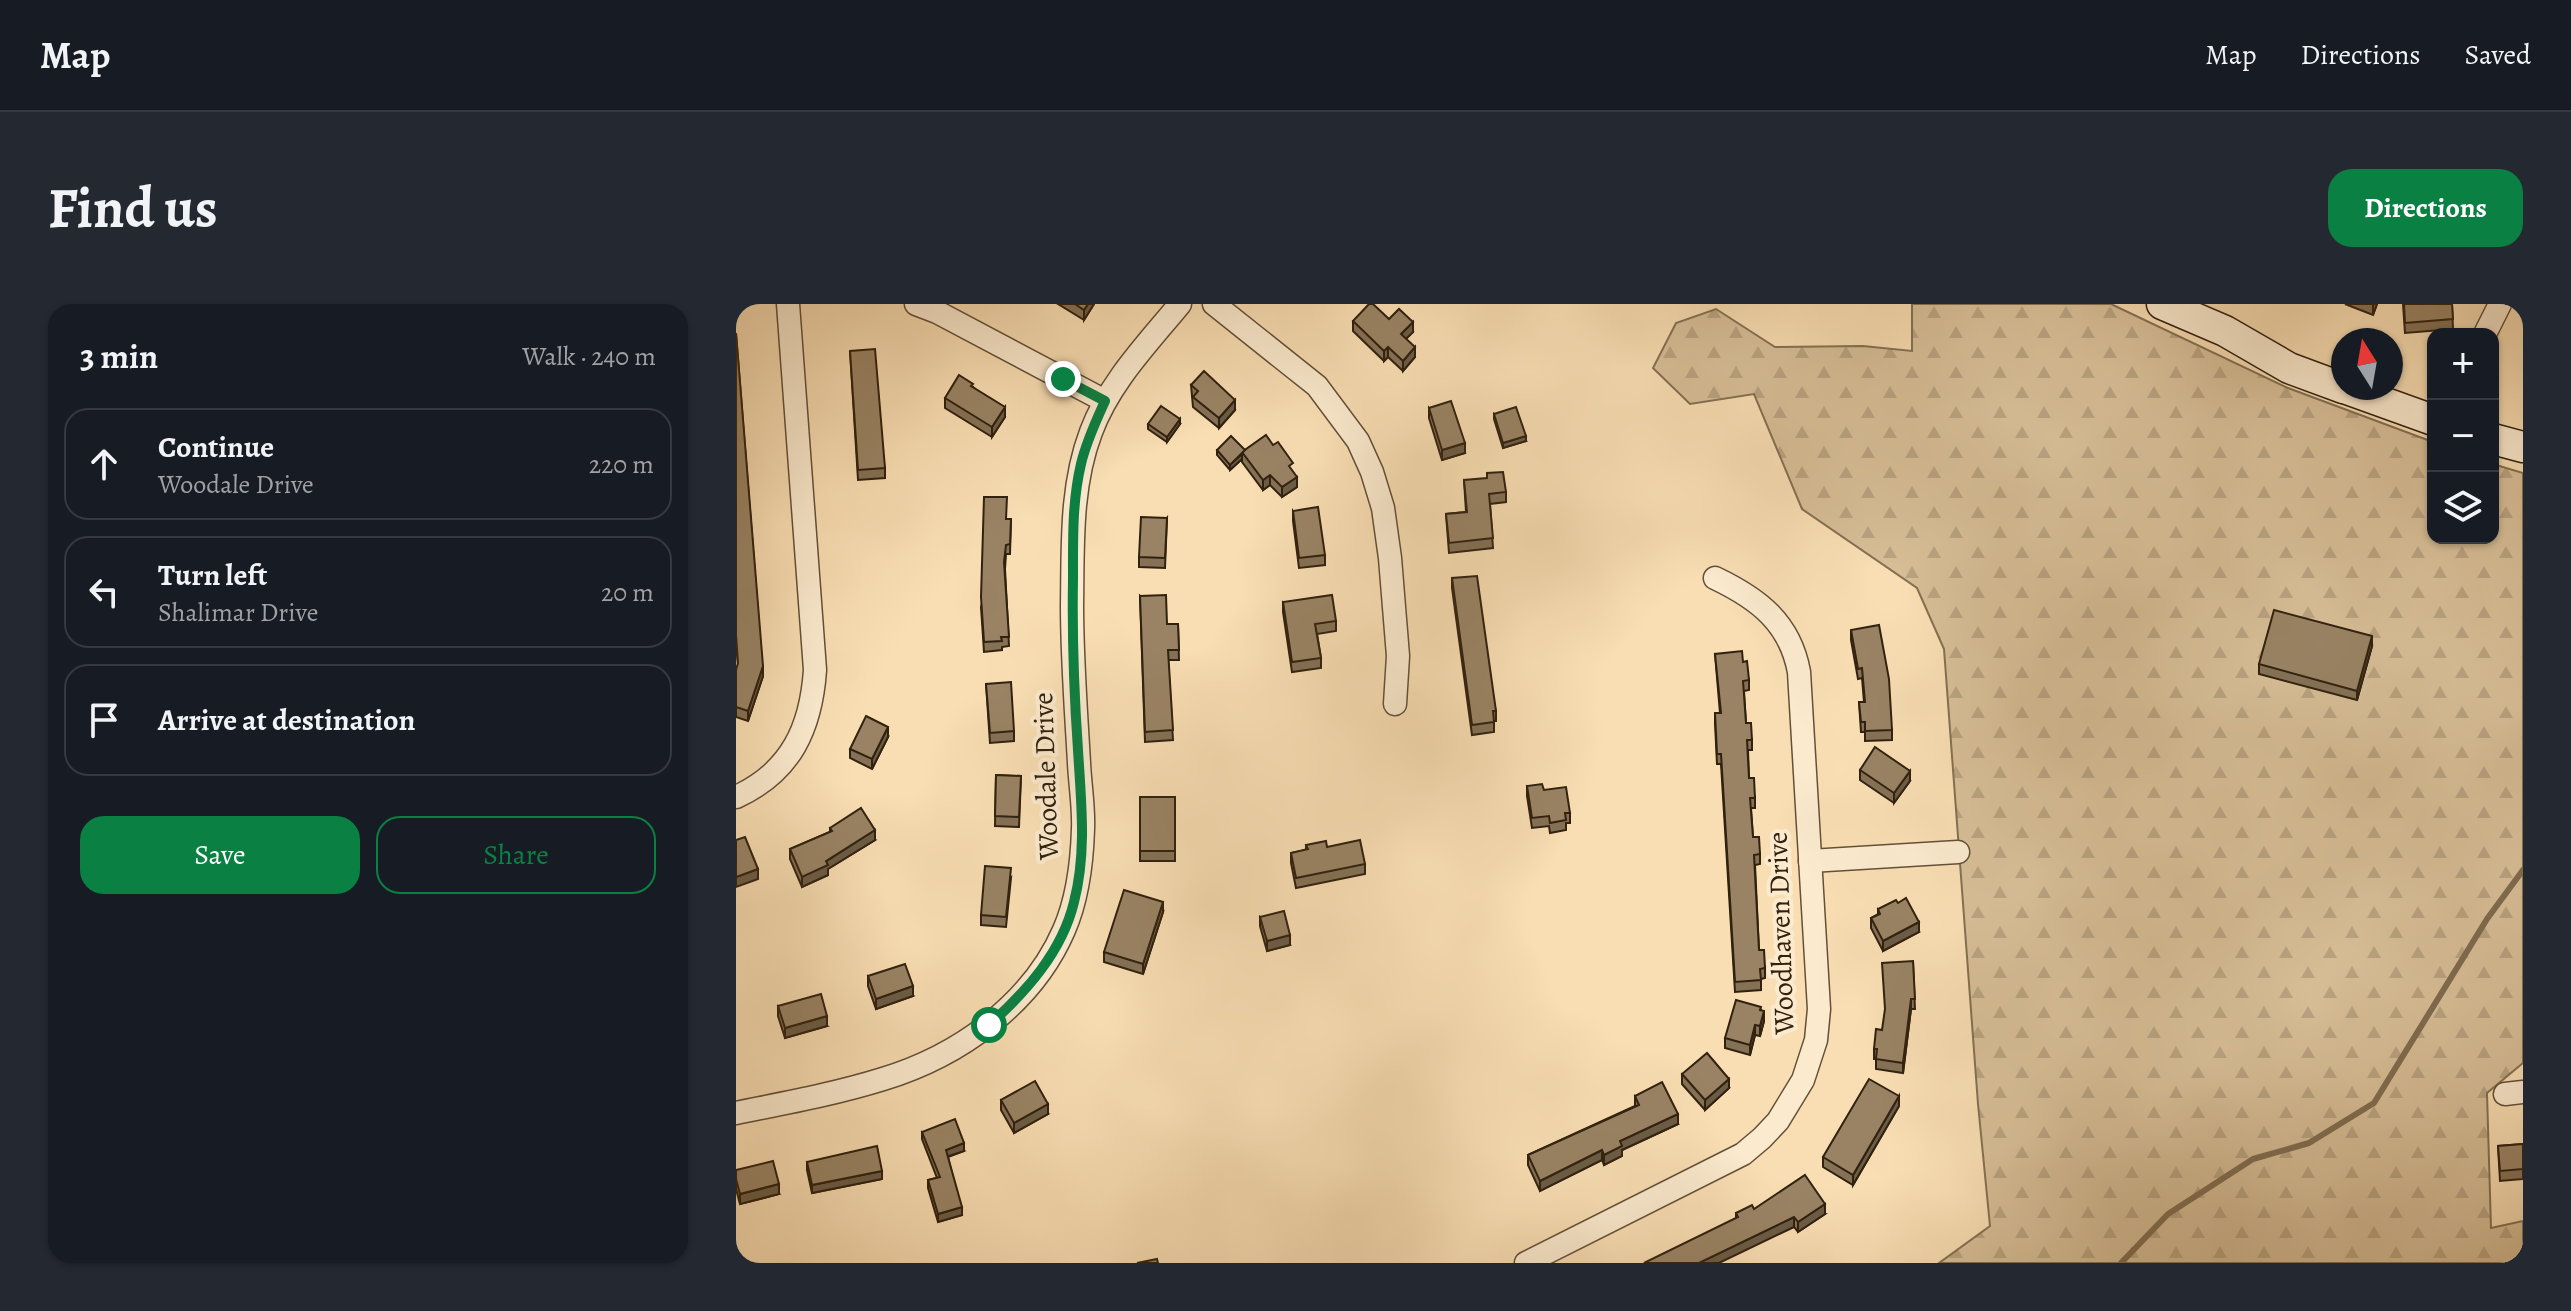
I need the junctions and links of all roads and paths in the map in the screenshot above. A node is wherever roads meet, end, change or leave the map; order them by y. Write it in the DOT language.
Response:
graph roads {
  1 [pos="788,304"];
  2 [pos="916,304"];
  3 [pos="1180,304"];
  4 [pos="1214,304"];
  5 [pos="2162,304"];
  6 [pos="2500,304"];
  7 [pos="2488,328"];
  8 [pos="2331,384"];
  9 [pos="2377,400"];
  10 [pos="1105,401"];
  11 [pos="2427,418"];
  12 [pos="2499,441"];
  13 [pos="2523,447"];
  14 [pos="1715,578"];
  15 [pos="1395,704"];
  16 [pos="736,797"];
  17 [pos="1958,852"];
  18 [pos="1810,861"];
  19 [pos="736,1113"];
  20 [pos="1526,1263"];
  1 -- 16 [label="street"];
  2 -- 10 [label="street"];
  3 -- 10 [label="street, Woodale Drive"];
  4 -- 15 [label="street"];
  5 -- 8 [label="main road"];
  6 -- 7 [label="street"];
  9 -- 11 [label="main road"];
  10 -- 19 [label="street, Woodale Drive"];
  12 -- 13 [label="main road"];
  14 -- 18 [label="street, Woodhaven Drive"];
  17 -- 18 [label="street"];
  18 -- 20 [label="street, Woodhaven Drive"];
}
